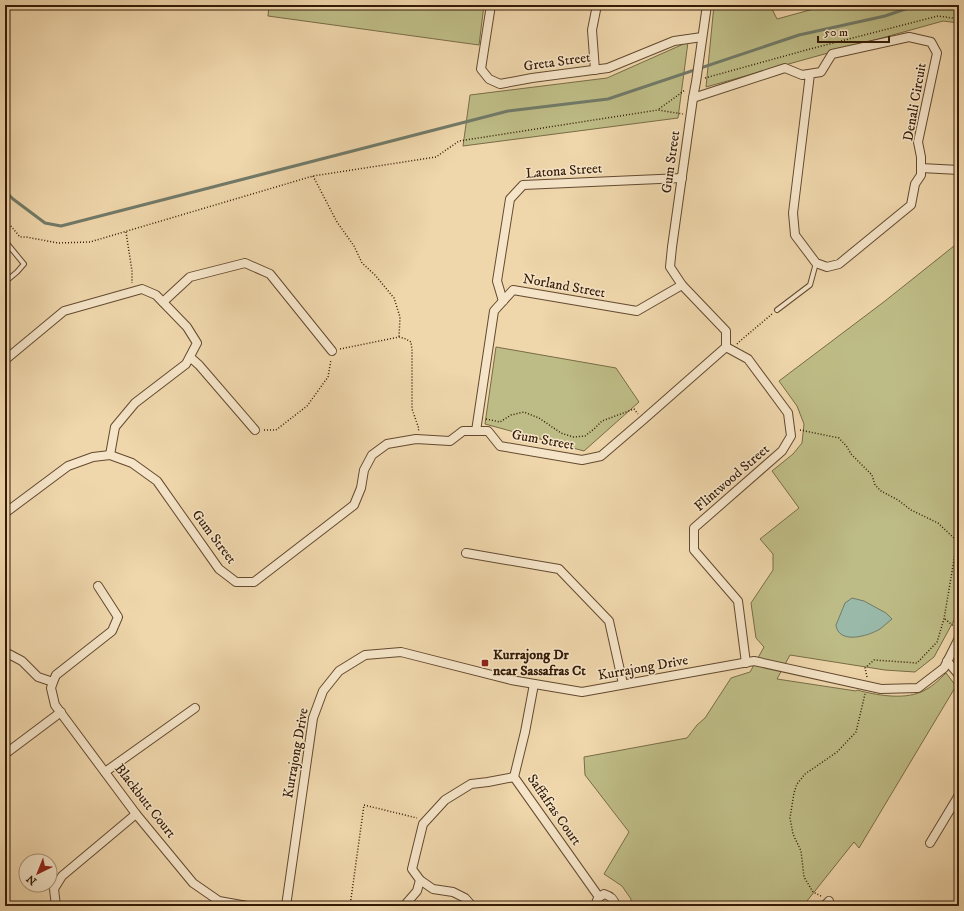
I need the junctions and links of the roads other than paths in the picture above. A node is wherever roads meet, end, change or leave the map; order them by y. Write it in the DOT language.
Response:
graph roads {
  1 [pos="492,5"];
  2 [pos="597,5"];
  3 [pos="706,5"];
  4 [pos="702,37"];
  5 [pos="595,70"];
  6 [pos="810,74"];
  7 [pos="693,98"];
  8 [pos="921,168"];
  9 [pos="959,170"];
  10 [pos="682,178"];
  11 [pos="5,242"];
  12 [pos="816,263"];
  13 [pos="5,282"];
  14 [pos="682,285"];
  15 [pos="503,301"];
  16 [pos="163,302"];
  17 [pos="777,310"];
  18 [pos="729,349"];
  19 [pos="332,350"];
  20 [pos="190,357"];
  21 [pos="5,360"];
  22 [pos="255,430"];
  23 [pos="476,431"];
  24 [pos="110,455"];
  25 [pos="5,513"];
  26 [pos="466,553"];
  27 [pos="98,586"];
  28 [pos="959,638"];
  29 [pos="5,652"];
  30 [pos="947,661"];
  31 [pos="746,663"];
  32 [pos="959,675"];
  33 [pos="55,679"];
  34 [pos="534,684"];
  35 [pos="623,684"];
  36 [pos="195,708"];
  37 [pos="60,712"];
  38 [pos="5,754"];
  39 [pos="105,772"];
  40 [pos="514,777"];
  41 [pos="959,795"];
  42 [pos="136,814"];
  43 [pos="930,843"];
  44 [pos="420,880"];
  45 [pos="599,896"];
  46 [pos="56,906"];
  47 [pos="247,906"];
  48 [pos="286,906"];
  49 [pos="404,906"];
  50 [pos="472,906"];
  51 [pos="596,906"];
  52 [pos="616,906"];
  1 -- 5 [label="street, Greta Street"];
  2 -- 5 [label="street"];
  3 -- 4 [label="street, Gum Street"];
  4 -- 5 [label="street, Greta Street"];
  4 -- 7 [label="street, Gum Street"];
  6 -- 7 [label="street"];
  6 -- 8 [label="street, Denali Circuit"];
  6 -- 12 [label="street"];
  7 -- 10 [label="street, Gum Street"];
  8 -- 9 [label="street"];
  8 -- 12 [label="street, Denali Circuit"];
  10 -- 14 [label="street, Gum Street"];
  10 -- 15 [label="street, Latona Street"];
  11 -- 13 [label="lane"];
  12 -- 17 [label="lane"];
  14 -- 15 [label="street, Norland Street"];
  14 -- 18 [label="street, Gum Street"];
  15 -- 23 [label="street, Norland Street"];
  16 -- 19 [label="street"];
  16 -- 20 [label="street"];
  16 -- 21 [label="street"];
  18 -- 23 [label="street, Gum Street"];
  18 -- 31 [label="street, Flintwood Street"];
  20 -- 22 [label="street"];
  20 -- 24 [label="street"];
  23 -- 24 [label="street, Gum Street"];
  24 -- 25 [label="street, Gum Street"];
  26 -- 35 [label="street"];
  27 -- 33 [label="street"];
  28 -- 30 [label="street, Kurrajong Drive"];
  29 -- 33 [label="street"];
  30 -- 31 [label="street, Kurrajong Drive"];
  30 -- 32 [label="street"];
  31 -- 35 [label="street, Kurrajong Drive"];
  33 -- 37 [label="street, Blackbutt Court"];
  34 -- 35 [label="street, Kurrajong Drive"];
  34 -- 40 [label="street, Saffafras Court"];
  34 -- 48 [label="street, Kurrajong Drive"];
  36 -- 39 [label="street"];
  37 -- 38 [label="street"];
  37 -- 39 [label="street, Blackbutt Court"];
  39 -- 42 [label="street, Blackbutt Court"];
  40 -- 44 [label="street"];
  40 -- 45 [label="street, Saffafras Court"];
  41 -- 43 [label="street"];
  42 -- 46 [label="street"];
  42 -- 47 [label="street, Blackbutt Court"];
  44 -- 49 [label="street"];
  44 -- 50 [label="street"];
  45 -- 51 [label="street"];
  45 -- 52 [label="street"];
}
